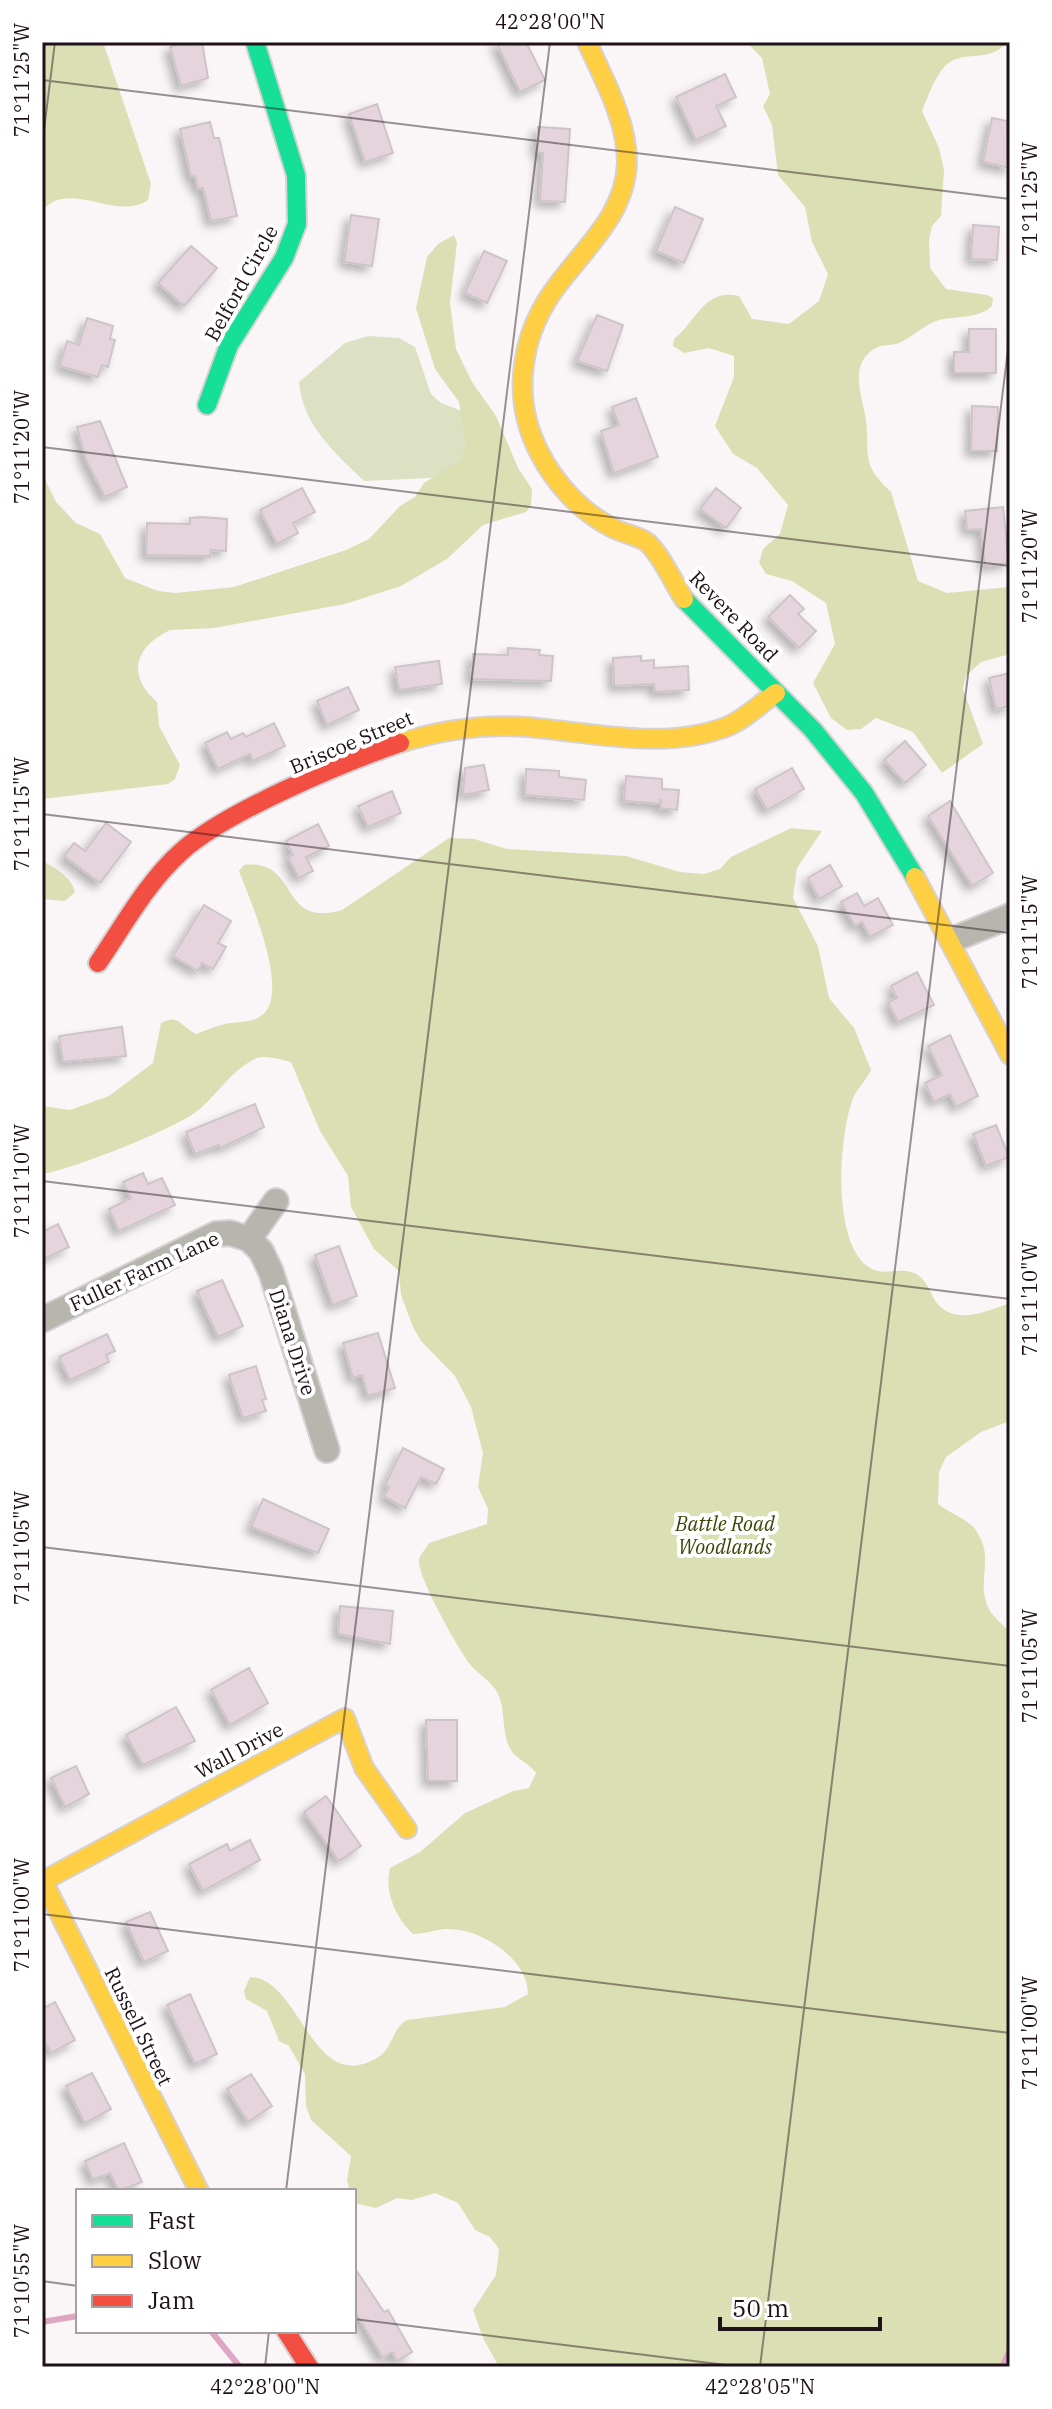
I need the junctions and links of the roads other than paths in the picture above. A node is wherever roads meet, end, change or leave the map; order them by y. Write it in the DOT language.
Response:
graph roads {
  1 [pos="255,42"];
  2 [pos="587,42"];
  3 [pos="207,405"];
  4 [pos="776,693"];
  5 [pos="1010,916"];
  6 [pos="952,940"];
  7 [pos="98,963"];
  8 [pos="1010,1055"];
  9 [pos="276,1201"];
  10 [pos="249,1239"];
  11 [pos="42,1320"];
  12 [pos="327,1450"];
  13 [pos="407,1829"];
  14 [pos="42,1880"];
  15 [pos="198,2189"];
  16 [pos="287,2333"];
  17 [pos="309,2367"];
  1 -- 3 [label="street, Belford Circle"];
  2 -- 4 [label="street, Revere Road"];
  4 -- 6 [label="street, Revere Road"];
  4 -- 7 [label="street, Briscoe Street"];
  5 -- 6 [label="street"];
  6 -- 8 [label="street, Revere Road"];
  9 -- 10 [label="street, Fuller Farm Lane"];
  10 -- 11 [label="street, Fuller Farm Lane"];
  10 -- 12 [label="street, Diana Drive"];
  13 -- 14 [label="street, Wall Drive"];
  14 -- 15 [label="street, Russell Street"];
  16 -- 17 [label="street"];
}
